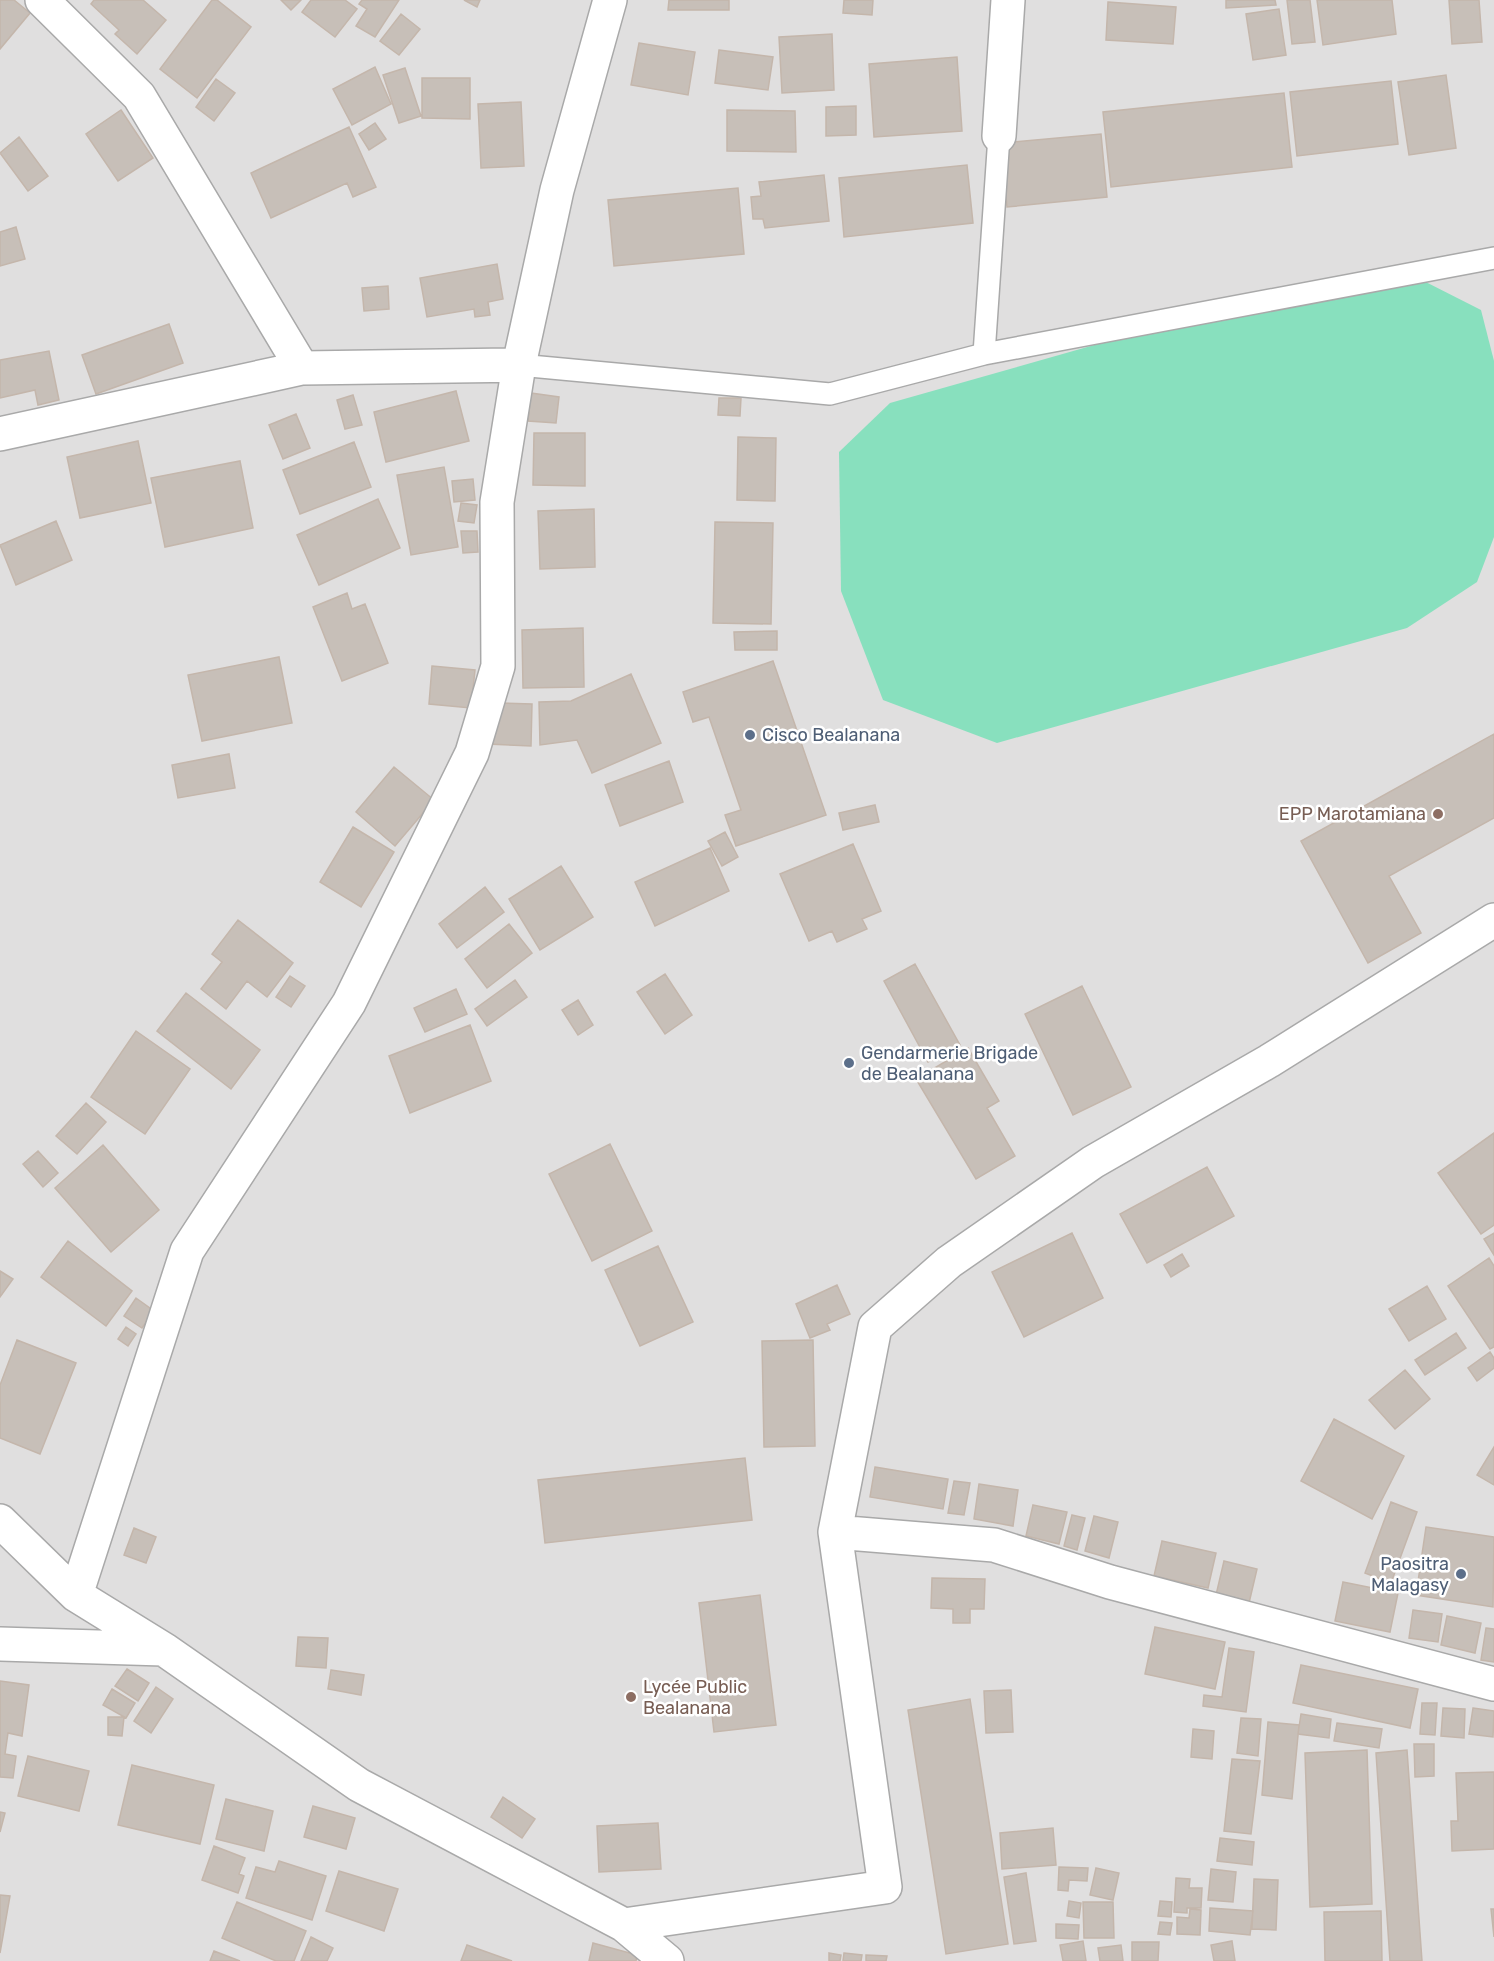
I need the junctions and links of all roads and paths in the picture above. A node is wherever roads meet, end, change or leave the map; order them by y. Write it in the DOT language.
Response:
graph roads {
  1 [pos="42,0"];
  2 [pos="610,0"];
  3 [pos="1008,0"];
  4 [pos="999,136"];
  5 [pos="1494,258"];
  6 [pos="984,354"];
  7 [pos="519,365"];
  8 [pos="302,368"];
  9 [pos="0,434"];
  10 [pos="1494,920"];
  11 [pos="0,1521"];
  12 [pos="836,1532"];
  13 [pos="76,1595"];
  14 [pos="0,1644"];
  15 [pos="165,1650"];
  16 [pos="1494,1684"];
  17 [pos="624,1925"];
  18 [pos="667,1961"];
  1 -- 8 [label="street"];
  2 -- 7 [label="street"];
  3 -- 4 [label="street"];
  4 -- 6 [label="lane"];
  5 -- 6 [label="lane"];
  6 -- 7 [label="lane"];
  7 -- 8 [label="street"];
  7 -- 13 [label="street"];
  8 -- 9 [label="street"];
  10 -- 12 [label="street"];
  11 -- 13 [label="street"];
  12 -- 16 [label="street"];
  12 -- 17 [label="street"];
  13 -- 15 [label="street"];
  14 -- 15 [label="street"];
  15 -- 17 [label="street"];
  17 -- 18 [label="street"];
}
